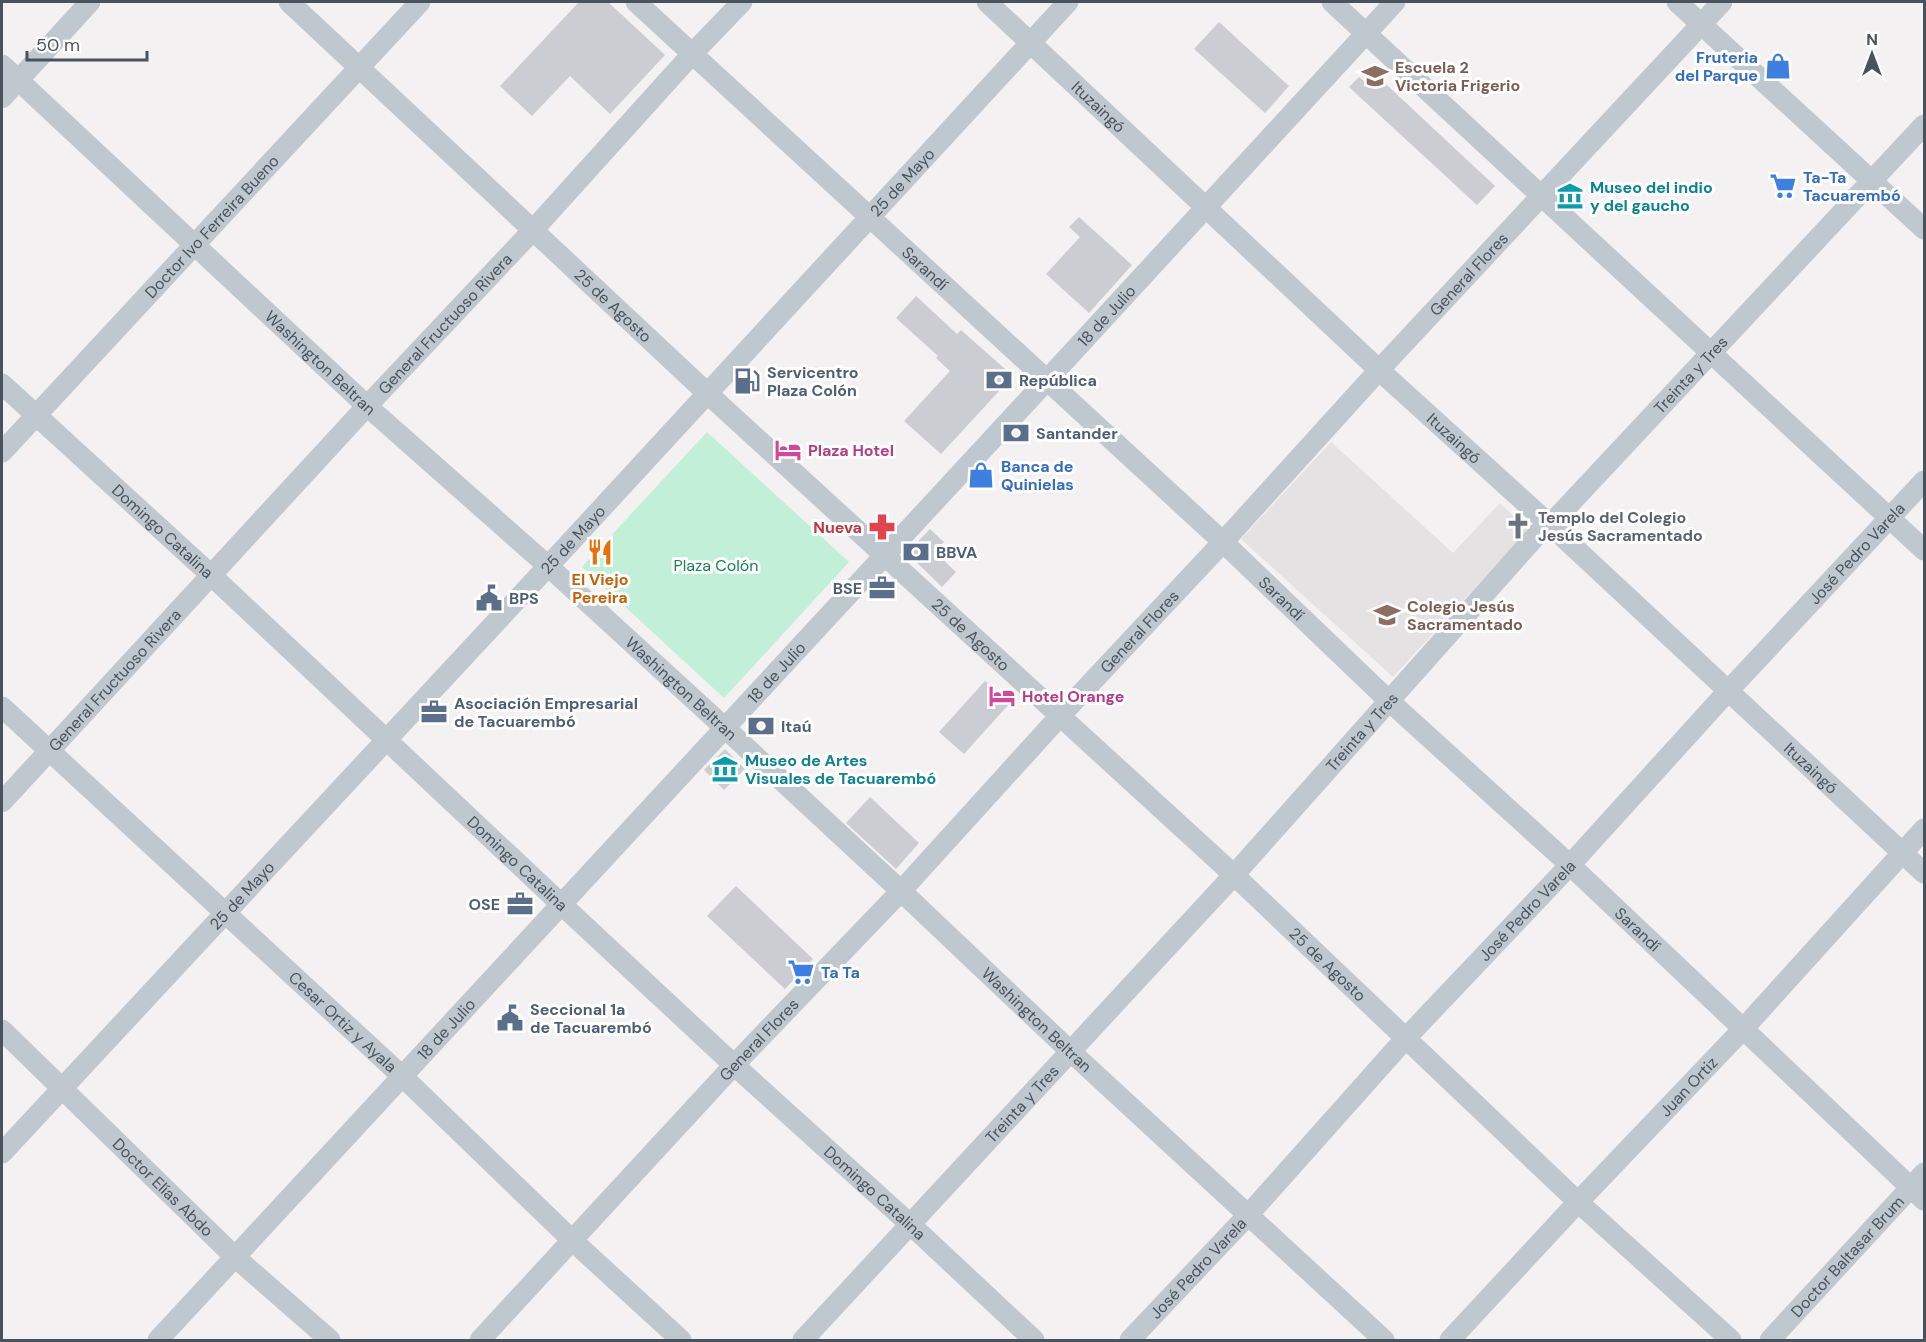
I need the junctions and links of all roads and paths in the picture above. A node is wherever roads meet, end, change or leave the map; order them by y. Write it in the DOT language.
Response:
graph roads {
  1 [pos="90,2"];
  2 [pos="289,2"];
  3 [pos="420,2"];
  4 [pos="636,2"];
  5 [pos="742,2"];
  6 [pos="987,2"];
  7 [pos="1068,2"];
  8 [pos="1332,2"];
  9 [pos="1395,2"];
  10 [pos="1677,2"];
  11 [pos="1722,2"];
  12 [pos="1701,24"];
  13 [pos="1365,33"];
  14 [pos="1030,42"];
  15 [pos="693,53"];
  16 [pos="2,65"];
  17 [pos="360,67"];
  18 [pos="18,80"];
  19 [pos="2,98"];
  20 [pos="1924,125"];
  21 [pos="1872,181"];
  22 [pos="1543,195"];
  23 [pos="1206,206"];
  24 [pos="870,216"];
  25 [pos="534,229"];
  26 [pos="1924,229"];
  27 [pos="194,245"];
  28 [pos="1712,353"];
  29 [pos="1379,370"];
  30 [pos="1047,380"];
  31 [pos="2,384"];
  32 [pos="707,393"];
  33 [pos="367,406"];
  34 [pos="35,415"];
  35 [pos="2,452"];
  36 [pos="1924,481"];
  37 [pos="1890,518"];
  38 [pos="1550,525"];
  39 [pos="1223,542"];
  40 [pos="1924,550"];
  41 [pos="884,555"];
  42 [pos="548,566"];
  43 [pos="211,575"];
  44 [pos="1728,691"];
  45 [pos="1388,700"];
  46 [pos="2,707"];
  47 [pos="1060,716"];
  48 [pos="725,728"];
  49 [pos="386,738"];
  50 [pos="49,751"];
  51 [pos="2,802"];
  52 [pos="1924,829"];
  53 [pos="1902,853"];
  54 [pos="1570,865"];
  55 [pos="1924,873"];
  56 [pos="1234,875"];
  57 [pos="901,891"];
  58 [pos="561,904"];
  59 [pos="225,915"];
  60 [pos="1744,1028"];
  61 [pos="2,1030"];
  62 [pos="1405,1039"];
  63 [pos="1070,1051"];
  64 [pos="734,1065"];
  65 [pos="403,1077"];
  66 [pos="63,1088"];
  67 [pos="2,1153"];
  68 [pos="1920,1187"];
  69 [pos="1578,1202"];
  70 [pos="1249,1214"];
  71 [pos="911,1224"];
  72 [pos="573,1241"];
  73 [pos="235,1257"];
  74 [pos="158,1341"];
  75 [pos="330,1341"];
  76 [pos="480,1341"];
  77 [pos="681,1341"];
  78 [pos="802,1341"];
  79 [pos="1034,1341"];
  80 [pos="1130,1341"];
  81 [pos="1384,1341"];
  82 [pos="1450,1341"];
  83 [pos="1731,1341"];
  84 [pos="1770,1341"];
  1 -- 18 [label="street"];
  2 -- 17 [label="street, 25 de Agosto"];
  3 -- 17 [label="street, Doctor Ivo Ferreira Bueno"];
  4 -- 15 [label="street, Sarandí"];
  5 -- 15 [label="street, General Fructuoso Rivera"];
  6 -- 14 [label="street, Ituzaingó"];
  7 -- 14 [label="street, 25 de Mayo"];
  8 -- 13 [label="street"];
  9 -- 13 [label="street, 18 de Julio"];
  10 -- 12 [label="street"];
  11 -- 12 [label="street, General Flores"];
  12 -- 21 [label="street"];
  12 -- 22 [label="street, General Flores"];
  13 -- 22 [label="street"];
  13 -- 23 [label="street, 18 de Julio"];
  14 -- 23 [label="street, Ituzaingó"];
  14 -- 24 [label="street, 25 de Mayo"];
  15 -- 24 [label="street, Sarandí"];
  15 -- 25 [label="street, General Fructuoso Rivera"];
  16 -- 18 [label="street, Washington Beltran"];
  17 -- 25 [label="street, 25 de Agosto"];
  17 -- 27 [label="street, Doctor Ivo Ferreira Bueno"];
  18 -- 19 [label="street"];
  18 -- 27 [label="street, Washington Beltran"];
  20 -- 21 [label="street, Treinta y Tres"];
  21 -- 26 [label="street"];
  21 -- 28 [label="street, Treinta y Tres"];
  22 -- 28 [label="street"];
  22 -- 29 [label="street, General Flores"];
  23 -- 29 [label="street, Ituzaingó"];
  23 -- 30 [label="street, 18 de Julio"];
  24 -- 30 [label="street, Sarandí"];
  24 -- 32 [label="street, 25 de Mayo"];
  25 -- 32 [label="street, 25 de Agosto"];
  25 -- 33 [label="street, General Fructuoso Rivera"];
  27 -- 33 [label="street, Washington Beltran"];
  27 -- 34 [label="street, Doctor Ivo Ferreira Bueno"];
  28 -- 37 [label="street"];
  28 -- 38 [label="street, Treinta y Tres"];
  29 -- 38 [label="street, Ituzaingó"];
  29 -- 39 [label="street, General Flores"];
  30 -- 39 [label="street, Sarandí"];
  30 -- 41 [label="street, 18 de Julio"];
  31 -- 34 [label="street, Domingo Catalina"];
  32 -- 41 [label="street, 25 de Agosto"];
  32 -- 42 [label="street, 25 de Mayo"];
  33 -- 42 [label="street, Washington Beltran"];
  33 -- 43 [label="street, General Fructuoso Rivera"];
  34 -- 35 [label="street, Doctor Ivo Ferreira Bueno"];
  34 -- 43 [label="street, Domingo Catalina"];
  36 -- 37 [label="street, José Pedro Varela"];
  37 -- 40 [label="street"];
  37 -- 44 [label="street, José Pedro Varela"];
  38 -- 44 [label="street, Ituzaingó"];
  38 -- 45 [label="street, Treinta y Tres"];
  39 -- 45 [label="street, Sarandí"];
  39 -- 47 [label="street, General Flores"];
  41 -- 47 [label="street, 25 de Agosto"];
  41 -- 48 [label="street, 18 de Julio"];
  42 -- 48 [label="street, Washington Beltran"];
  42 -- 49 [label="street, 25 de Mayo"];
  43 -- 49 [label="street, Domingo Catalina"];
  43 -- 50 [label="street, General Fructuoso Rivera"];
  44 -- 53 [label="street, Ituzaingó"];
  44 -- 54 [label="street, José Pedro Varela"];
  45 -- 54 [label="street, Sarandí"];
  45 -- 56 [label="street, Treinta y Tres"];
  46 -- 50 [label="street, Cesar Ortiz y Ayala"];
  47 -- 56 [label="street, 25 de Agosto"];
  47 -- 57 [label="street, General Flores"];
  48 -- 57 [label="street, Washington Beltran"];
  48 -- 58 [label="street, 18 de Julio"];
  49 -- 58 [label="street, Domingo Catalina"];
  49 -- 59 [label="street, 25 de Mayo"];
  50 -- 51 [label="street, General Fructuoso Rivera"];
  50 -- 59 [label="street, Cesar Ortiz y Ayala"];
  52 -- 53 [label="street, Juan Ortiz"];
  53 -- 55 [label="street, Ituzaingó"];
  53 -- 60 [label="street, Juan Ortiz"];
  54 -- 60 [label="street, Sarandí"];
  54 -- 62 [label="street, José Pedro Varela"];
  56 -- 62 [label="street, 25 de Agosto"];
  56 -- 63 [label="street, Treinta y Tres"];
  57 -- 63 [label="street, Washington Beltran"];
  57 -- 64 [label="street, General Flores"];
  58 -- 64 [label="street, Domingo Catalina"];
  58 -- 65 [label="street, 18 de Julio"];
  59 -- 65 [label="street, Cesar Ortiz y Ayala"];
  59 -- 66 [label="street, 25 de Mayo"];
  60 -- 68 [label="street, Sarandí"];
  60 -- 69 [label="street, Juan Ortiz"];
  61 -- 66 [label="street, Doctor Elías Abdo"];
  62 -- 69 [label="street, 25 de Agosto"];
  62 -- 70 [label="street, José Pedro Varela"];
  63 -- 70 [label="street, Washington Beltran"];
  63 -- 71 [label="street, Treinta y Tres"];
  64 -- 71 [label="street, Domingo Catalina"];
  64 -- 72 [label="street, General Flores"];
  65 -- 72 [label="street, Cesar Ortiz y Ayala"];
  65 -- 73 [label="street, 18 de Julio"];
  66 -- 67 [label="street, 25 de Mayo"];
  66 -- 73 [label="street, Doctor Elías Abdo"];
  68 -- 84 [label="street, Doctor Baltasar Brum"];
  69 -- 82 [label="street, Juan Ortiz"];
  69 -- 83 [label="street, 25 de Agosto"];
  70 -- 80 [label="street, José Pedro Varela"];
  70 -- 81 [label="street, Washington Beltran"];
  71 -- 78 [label="street, Treinta y Tres"];
  71 -- 79 [label="street, Domingo Catalina"];
  72 -- 76 [label="street, General Flores"];
  72 -- 77 [label="street, Cesar Ortiz y Ayala"];
  73 -- 74 [label="street, 18 de Julio"];
  73 -- 75 [label="street, Doctor Elías Abdo"];
}
